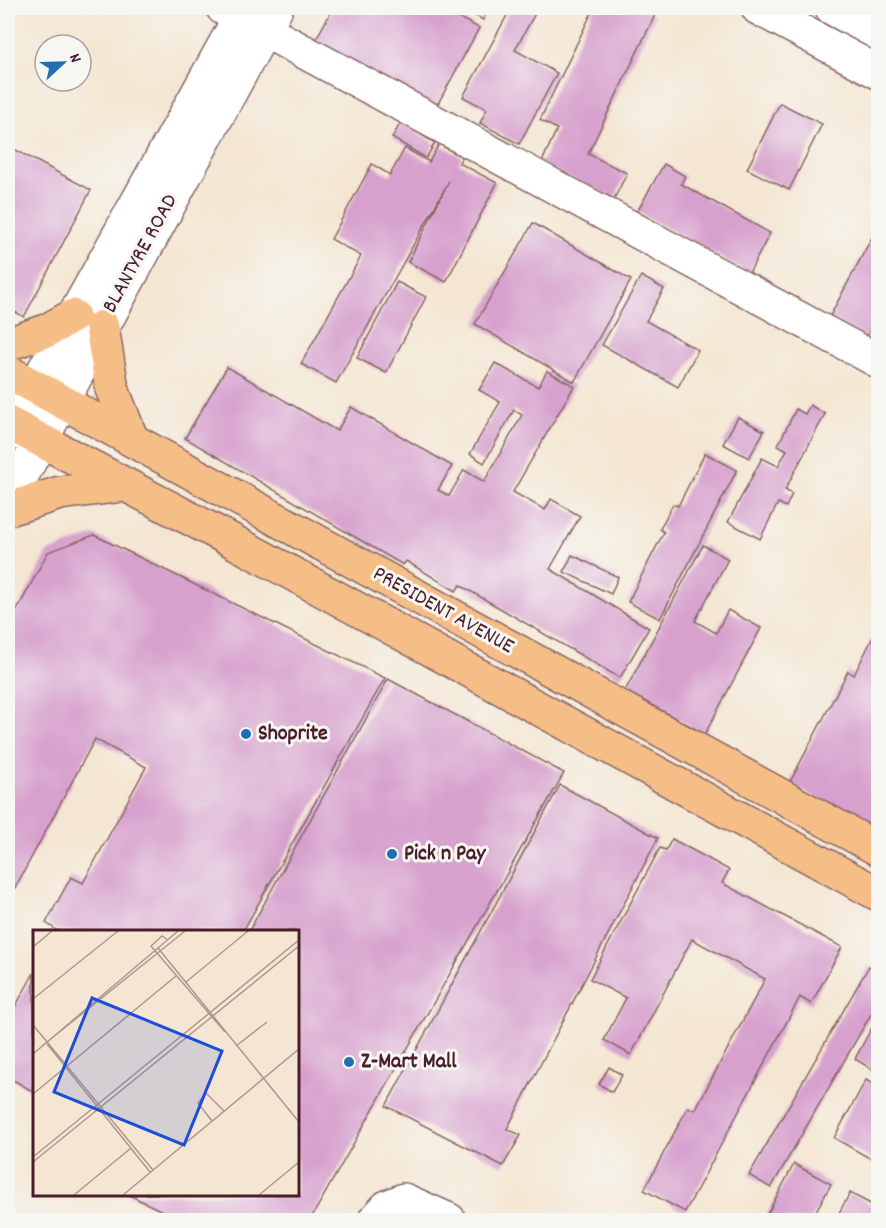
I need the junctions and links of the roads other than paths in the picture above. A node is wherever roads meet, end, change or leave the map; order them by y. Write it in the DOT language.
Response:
graph roads {
  1 [pos="758,8"];
  2 [pos="832,8"];
  3 [pos="249,14"];
  4 [pos="878,32"];
  5 [pos="870,68"];
  6 [pos="87,322"];
  7 [pos="8,344"];
  8 [pos="879,361"];
  9 [pos="34,387"];
  10 [pos="9,428"];
  11 [pos="132,440"];
  12 [pos="41,441"];
  13 [pos="124,485"];
  14 [pos="8,501"];
  15 [pos="8,509"];
  16 [pos="879,849"];
  17 [pos="879,894"];
  18 [pos="375,1221"];
  19 [pos="449,1221"];
  1 -- 5 [label="street"];
  2 -- 4 [label="street"];
  3 -- 6 [label="street, BLANTYRE ROAD"];
  3 -- 8 [label="street"];
  4 -- 5 [label="street"];
  6 -- 7 [label="main road"];
  6 -- 9 [label="street, BLANTYRE ROAD"];
  6 -- 11 [label="main road"];
  9 -- 10 [label="street, BLANTYRE ROAD"];
  9 -- 11 [label="main road, PRESIDENT AVENUE"];
  9 -- 12 [label="street, BLANTYRE ROAD"];
  10 -- 12 [label="main road, PRESIDENT AVENUE"];
  11 -- 16 [label="main road, PRESIDENT AVENUE"];
  12 -- 13 [label="main road, PRESIDENT AVENUE"];
  12 -- 14 [label="street, BLANTYRE ROAD"];
  13 -- 15 [label="main road"];
  13 -- 17 [label="main road, PRESIDENT AVENUE"];
  18 -- 19 [label="street"];
}
